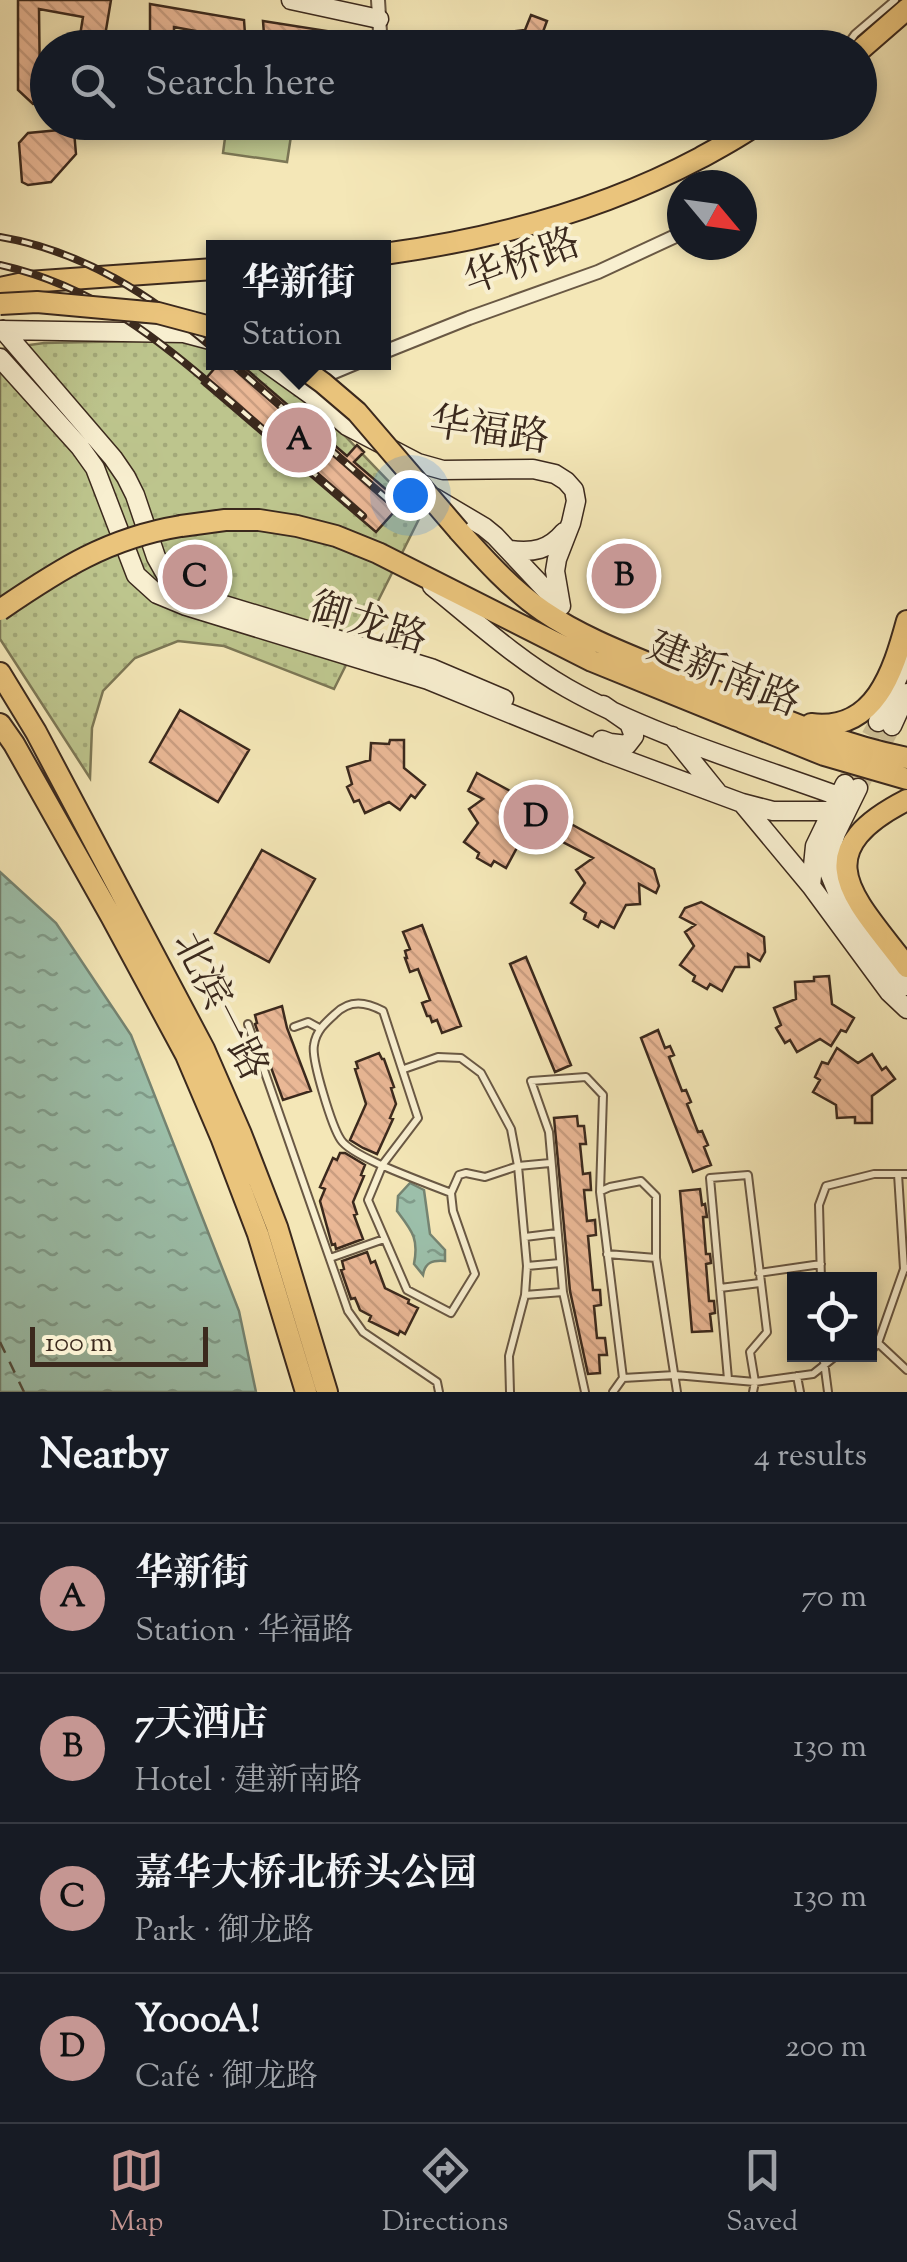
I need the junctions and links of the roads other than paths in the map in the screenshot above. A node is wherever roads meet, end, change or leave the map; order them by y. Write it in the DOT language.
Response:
graph roads {
  1 [pos="291,0"];
  2 [pos="895,0"];
  3 [pos="907,9"];
  4 [pos="378,10"];
  5 [pos="859,30"];
  6 [pos="877,35"];
  7 [pos="733,140"];
  8 [pos="667,240"];
  9 [pos="391,253"];
  10 [pos="206,270"];
  11 [pos="0,288"];
  12 [pos="0,302"];
  13 [pos="206,326"];
  14 [pos="1,331"];
  15 [pos="206,339"];
  16 [pos="391,349"];
  17 [pos="0,358"];
  18 [pos="276,370"];
  19 [pos="306,370"];
  20 [pos="338,370"];
  21 [pos="299,386"];
  22 [pos="464,524"];
  23 [pos="570,524"];
  24 [pos="510,550"];
  25 [pos="416,573"];
  26 [pos="561,606"];
  27 [pos="0,610"];
  28 [pos="907,621"];
  29 [pos="603,644"];
  30 [pos="907,657"];
  31 [pos="0,673"];
  32 [pos="907,693"];
  33 [pos="602,705"];
  34 [pos="788,720"];
  35 [pos="0,724"];
  36 [pos="672,736"];
  37 [pos="907,758"];
  38 [pos="907,779"];
  39 [pos="718,794"];
  40 [pos="845,798"];
  41 [pos="907,800"];
  42 [pos="742,804"];
  43 [pos="811,886"];
  44 [pos="907,967"];
  45 [pos="907,986"];
  46 [pos="907,1010"];
  47 [pos="248,1024"];
  48 [pos="294,1027"];
  49 [pos="319,1028"];
  50 [pos="404,1070"];
  51 [pos="550,1163"];
  52 [pos="383,1164"];
  53 [pos="518,1166"];
  54 [pos="903,1174"];
  55 [pos="451,1192"];
  56 [pos="600,1192"];
  57 [pos="557,1234"];
  58 [pos="525,1237"];
  59 [pos="384,1240"];
  60 [pos="607,1254"];
  61 [pos="330,1258"];
  62 [pos="656,1258"];
  63 [pos="560,1263"];
  64 [pos="821,1264"];
  65 [pos="526,1266"];
  66 [pos="906,1269"];
  67 [pos="758,1272"];
  68 [pos="821,1272"];
  69 [pos="760,1284"];
  70 [pos="720,1288"];
  71 [pos="563,1292"];
  72 [pos="525,1295"];
  73 [pos="878,1343"];
  74 [pos="824,1362"];
  75 [pos="828,1362"];
  76 [pos="824,1366"];
  77 [pos="907,1370"];
  78 [pos="674,1374"];
  79 [pos="797,1376"];
  80 [pos="623,1378"];
  81 [pos="728,1379"];
  82 [pos="755,1382"];
  83 [pos="306,1392"];
  84 [pos="327,1392"];
  85 [pos="439,1392"];
  86 [pos="510,1392"];
  87 [pos="585,1392"];
  88 [pos="612,1392"];
  89 [pos="677,1392"];
  90 [pos="753,1392"];
  91 [pos="800,1392"];
  92 [pos="828,1392"];
  1 -- 4 [label="main road"];
  2 -- 5 [label="lane"];
  3 -- 6 [label="main road"];
  7 -- 9 [label="main road"];
  8 -- 16 [label="street, 华桥路"];
  10 -- 11 [label="main road"];
  12 -- 13 [label="main road, bridge"];
  12 -- 14 [label="main road"];
  14 -- 15 [label="main road"];
  14 -- 33 [label="main road, 御龙路"];
  17 -- 39 [label="main road, 御龙路"];
  18 -- 21 [label="main road, 华福路"];
  19 -- 22 [label="main road, bridge"];
  20 -- 21 [label="street"];
  21 -- 23 [label="main road, 华福路"];
  22 -- 24 [label="main road, 建新南路"];
  22 -- 29 [label="main road, 建新南路"];
  23 -- 24 [label="main road"];
  23 -- 26 [label="main road, 华福路"];
  24 -- 26 [label="main road, 建新南路"];
  25 -- 27 [label="main road, 建新南路, bridge"];
  25 -- 33 [label="main road"];
  25 -- 38 [label="main road, 建新南路"];
  26 -- 29 [label="main road, 建新南路"];
  28 -- 34 [label="main road"];
  29 -- 34 [label="main road, 建新南路"];
  30 -- 32 [label="main road"];
  31 -- 84 [label="main road, 北滨一路"];
  33 -- 36 [label="main road"];
  34 -- 37 [label="main road, 建新南路"];
  35 -- 83 [label="main road, 北滨一路"];
  36 -- 39 [label="main road"];
  36 -- 40 [label="main road"];
  39 -- 42 [label="main road, 御龙路"];
  40 -- 42 [label="main road, 御龙路"];
  40 -- 43 [label="main road"];
  40 -- 45 [label="main road"];
  41 -- 44 [label="main road"];
  42 -- 43 [label="main road"];
  43 -- 46 [label="main road"];
  47 -- 61 [label="lane"];
  48 -- 49 [label="lane"];
  49 -- 50 [label="lane"];
  49 -- 52 [label="lane"];
  50 -- 52 [label="lane"];
  50 -- 53 [label="lane"];
  51 -- 53 [label="lane"];
  51 -- 56 [label="lane"];
  51 -- 57 [label="lane"];
  52 -- 55 [label="lane"];
  52 -- 59 [label="lane"];
  53 -- 55 [label="lane"];
  53 -- 58 [label="lane"];
  54 -- 64 [label="lane"];
  54 -- 66 [label="lane"];
  55 -- 59 [label="lane"];
  56 -- 60 [label="lane"];
  56 -- 62 [label="lane"];
  57 -- 58 [label="lane"];
  57 -- 63 [label="lane"];
  58 -- 65 [label="lane"];
  59 -- 61 [label="lane"];
  60 -- 62 [label="lane"];
  60 -- 80 [label="lane"];
  61 -- 85 [label="lane"];
  62 -- 78 [label="lane"];
  63 -- 65 [label="lane"];
  63 -- 71 [label="lane"];
  64 -- 67 [label="lane"];
  64 -- 68 [label="lane"];
  65 -- 72 [label="lane"];
  66 -- 73 [label="lane"];
  67 -- 69 [label="lane"];
  67 -- 70 [label="lane"];
  69 -- 70 [label="lane"];
  69 -- 82 [label="lane"];
  70 -- 81 [label="lane"];
  71 -- 72 [label="lane"];
  71 -- 87 [label="lane"];
  72 -- 86 [label="lane"];
  73 -- 77 [label="lane"];
  74 -- 76 [label="lane"];
  75 -- 76 [label="lane"];
  76 -- 79 [label="lane"];
  76 -- 92 [label="lane"];
  78 -- 80 [label="lane"];
  78 -- 81 [label="lane"];
  78 -- 89 [label="lane"];
  79 -- 82 [label="lane"];
  79 -- 91 [label="lane"];
  80 -- 88 [label="lane"];
  81 -- 82 [label="lane"];
  82 -- 90 [label="lane"];
}
